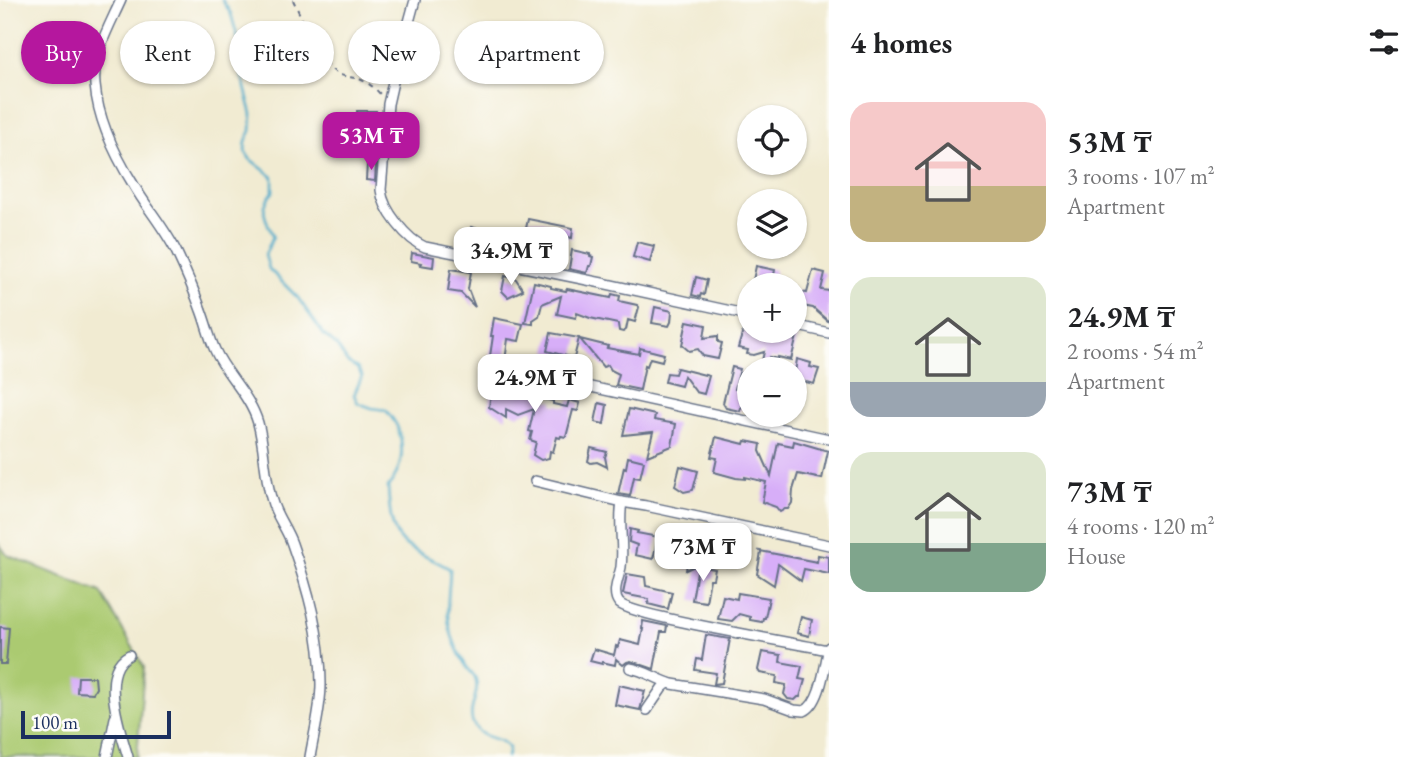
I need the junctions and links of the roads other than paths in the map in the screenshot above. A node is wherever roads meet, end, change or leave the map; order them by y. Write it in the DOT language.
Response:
graph roads {
  1 [pos="121,0"];
  2 [pos="415,0"];
  3 [pos="737,312"];
  4 [pos="807,328"];
  5 [pos="829,333"];
  6 [pos="499,367"];
  7 [pos="829,439"];
  8 [pos="535,481"];
  9 [pos="622,502"];
  10 [pos="829,545"];
  11 [pos="829,648"];
  12 [pos="129,655"];
  13 [pos="630,668"];
  14 [pos="825,682"];
  15 [pos="668,683"];
  16 [pos="647,710"];
  17 [pos="115,715"];
  18 [pos="107,757"];
  19 [pos="128,757"];
  20 [pos="310,757"];
  1 -- 20 [label="street"];
  2 -- 3 [label="street"];
  4 -- 5 [label="street"];
  6 -- 7 [label="street"];
  8 -- 9 [label="street"];
  9 -- 10 [label="street"];
  9 -- 11 [label="street"];
  11 -- 14 [label="street"];
  12 -- 17 [label="street"];
  13 -- 15 [label="street"];
  14 -- 15 [label="street"];
  15 -- 16 [label="street"];
  17 -- 18 [label="street"];
  17 -- 19 [label="street"];
}
